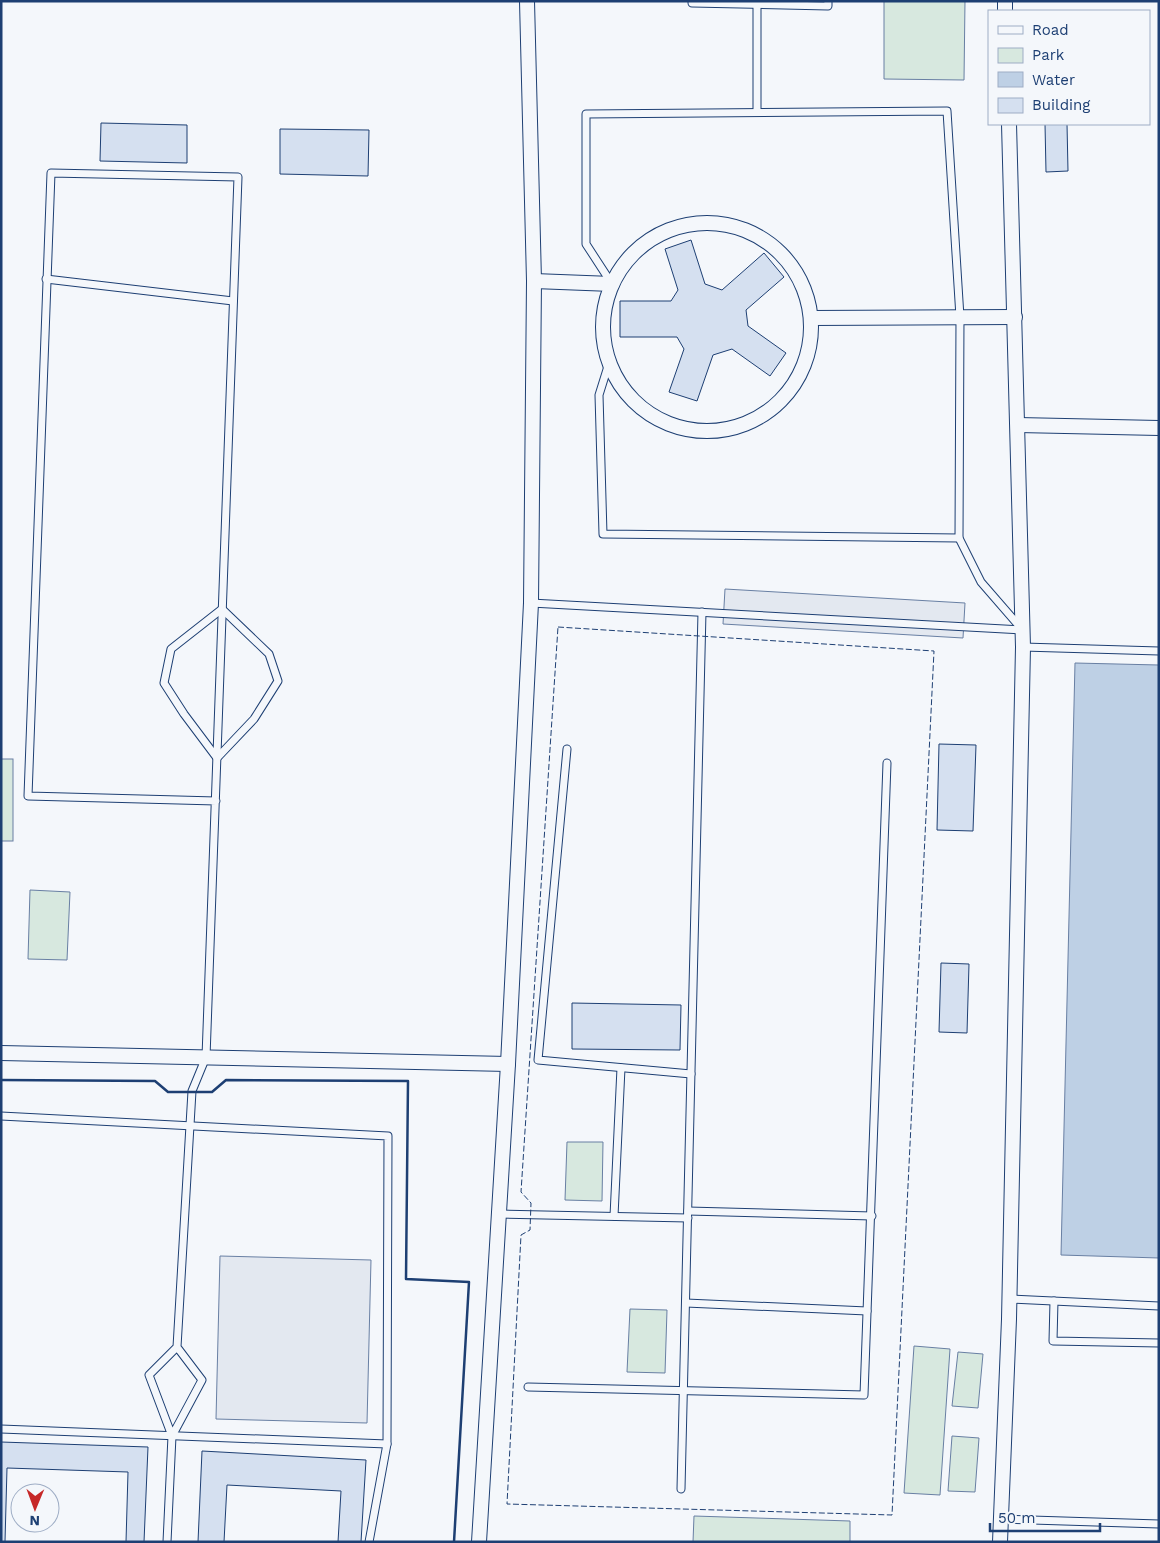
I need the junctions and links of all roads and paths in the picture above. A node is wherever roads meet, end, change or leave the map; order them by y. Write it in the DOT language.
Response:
graph roads {
  1 [pos="527,1"];
  2 [pos="692,1"];
  3 [pos="828,1"];
  4 [pos="757,5"];
  5 [pos="757,112"];
  6 [pos="1009,125"];
  7 [pos="46,279"];
  8 [pos="534,281"];
  9 [pos="612,284"];
  10 [pos="233,301"];
  11 [pos="960,317"];
  12 [pos="1015,317"];
  13 [pos="811,318"];
  14 [pos="609,363"];
  15 [pos="1018,425"];
  16 [pos="1159,428"];
  17 [pos="959,538"];
  18 [pos="532,603"];
  19 [pos="222,608"];
  20 [pos="702,612"];
  21 [pos="1022,630"];
  22 [pos="1023,647"];
  23 [pos="1159,651"];
  24 [pos="567,749"];
  25 [pos="217,758"];
  26 [pos="887,763"];
  27 [pos="216,801"];
  28 [pos="1,1053"];
  29 [pos="206,1057"];
  30 [pos="508,1064"];
  31 [pos="621,1068"];
  32 [pos="691,1074"];
  33 [pos="1,1116"];
  34 [pos="190,1125"];
  35 [pos="499,1214"];
  36 [pos="688,1214"];
  37 [pos="614,1216"];
  38 [pos="872,1216"];
  39 [pos="1010,1299"];
  40 [pos="1054,1301"];
  41 [pos="686,1303"];
  42 [pos="1159,1306"];
  43 [pos="868,1311"];
  44 [pos="1159,1343"];
  45 [pos="177,1347"];
  46 [pos="528,1387"];
  47 [pos="684,1391"];
  48 [pos="1,1429"];
  49 [pos="172,1436"];
  50 [pos="387,1444"];
  51 [pos="681,1489"];
  52 [pos="1000,1519"];
  53 [pos="1159,1524"];
  54 [pos="167,1542"];
  55 [pos="369,1542"];
  56 [pos="479,1542"];
  57 [pos="1000,1542"];
  1 -- 8 [label="street"];
  2 -- 4 [label="lane"];
  3 -- 4 [label="lane"];
  4 -- 5 [label="lane"];
  5 -- 9 [label="lane"];
  5 -- 11 [label="lane"];
  6 -- 12 [label="street"];
  7 -- 10 [label="lane"];
  7 -- 10 [label="lane"];
  7 -- 27 [label="lane"];
  8 -- 9 [label="street"];
  8 -- 18 [label="street"];
  9 -- 13 [label="street"];
  9 -- 14 [label="street"];
  10 -- 19 [label="lane"];
  11 -- 12 [label="street"];
  11 -- 13 [label="street"];
  11 -- 17 [label="lane"];
  12 -- 15 [label="street"];
  13 -- 14 [label="street"];
  14 -- 17 [label="lane"];
  15 -- 16 [label="street"];
  15 -- 21 [label="street"];
  17 -- 21 [label="lane"];
  18 -- 20 [label="lane"];
  18 -- 30 [label="street"];
  19 -- 25 [label="lane"];
  19 -- 25 [label="lane"];
  19 -- 25 [label="lane"];
  20 -- 21 [label="lane"];
  20 -- 32 [label="lane"];
  21 -- 22 [label="street"];
  22 -- 23 [label="lane"];
  22 -- 39 [label="street"];
  24 -- 31 [label="lane"];
  25 -- 27 [label="lane"];
  26 -- 38 [label="lane"];
  27 -- 29 [label="lane"];
  28 -- 29 [label="street"];
  29 -- 30 [label="street"];
  29 -- 34 [label="lane"];
  30 -- 35 [label="street"];
  31 -- 32 [label="lane"];
  31 -- 37 [label="lane"];
  32 -- 36 [label="lane"];
  33 -- 34 [label="lane"];
  34 -- 45 [label="lane"];
  34 -- 50 [label="lane"];
  35 -- 37 [label="lane"];
  35 -- 56 [label="street"];
  36 -- 37 [label="lane"];
  36 -- 38 [label="lane"];
  36 -- 41 [label="lane"];
  38 -- 43 [label="lane"];
  39 -- 40 [label="lane"];
  39 -- 52 [label="street"];
  40 -- 42 [label="lane"];
  40 -- 44 [label="lane"];
  41 -- 43 [label="lane"];
  41 -- 47 [label="lane"];
  43 -- 47 [label="lane"];
  45 -- 49 [label="lane"];
  45 -- 49 [label="lane"];
  46 -- 47 [label="lane"];
  47 -- 51 [label="lane"];
  48 -- 49 [label="lane"];
  49 -- 50 [label="lane"];
  49 -- 54 [label="lane"];
  50 -- 55 [label="lane"];
  52 -- 53 [label="lane"];
  52 -- 57 [label="street"];
}
